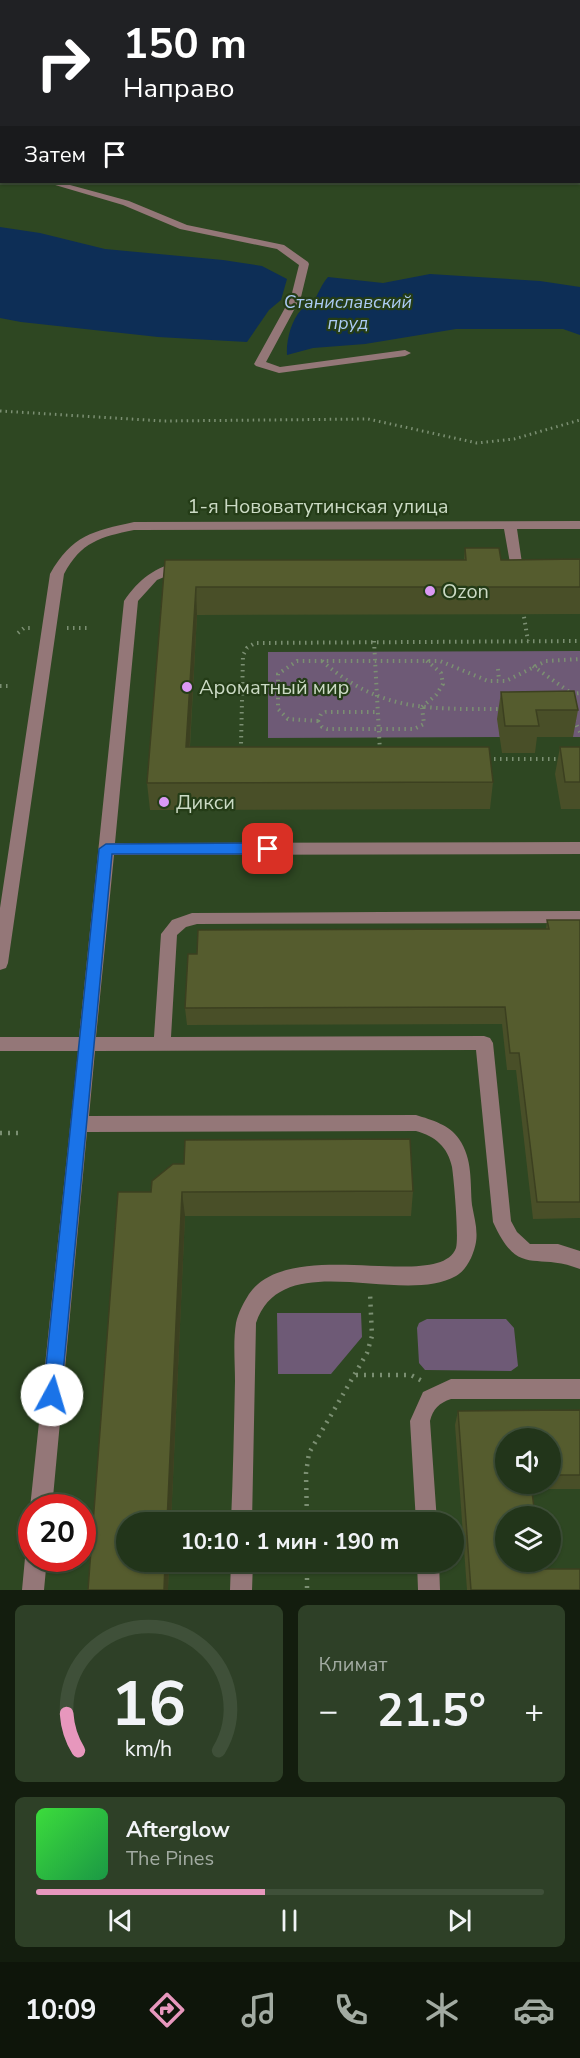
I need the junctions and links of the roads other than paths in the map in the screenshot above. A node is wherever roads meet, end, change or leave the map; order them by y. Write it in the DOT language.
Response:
graph roads {
  1 [pos="54,183"];
  2 [pos="405,353"];
  3 [pos="510,525"];
  4 [pos="580,525"];
  5 [pos="516,563"];
  6 [pos="200,564"];
  7 [pos="580,848"];
  8 [pos="106,849"];
  9 [pos="580,917"];
  10 [pos="1,952"];
  11 [pos="0,1044"];
  12 [pos="87,1044"];
  13 [pos="162,1044"];
  14 [pos="79,1124"];
  15 [pos="580,1260"];
  16 [pos="580,1389"];
  17 [pos="42,1494"];
  18 [pos="242,1512"];
  19 [pos="425,1512"];
  20 [pos="35,1572"];
  21 [pos="242,1572"];
  22 [pos="428,1572"];
  23 [pos="33,1590"];
  24 [pos="241,1590"];
  25 [pos="429,1590"];
  1 -- 2 [label="street"];
  3 -- 4 [label="street, 1-я Нововатутинская улица"];
  3 -- 5 [label="street"];
  3 -- 10 [label="street, 1-я Нововатутинская улица"];
  6 -- 8 [label="street"];
  7 -- 8 [label="street"];
  8 -- 12 [label="street"];
  9 -- 13 [label="street"];
  11 -- 12 [label="street"];
  12 -- 13 [label="street"];
  12 -- 14 [label="street"];
  13 -- 15 [label="street"];
  14 -- 17 [label="street"];
  14 -- 18 [label="street"];
  16 -- 19 [label="street"];
  20 -- 23 [label="street"];
  21 -- 24 [label="street"];
  22 -- 25 [label="street"];
}
